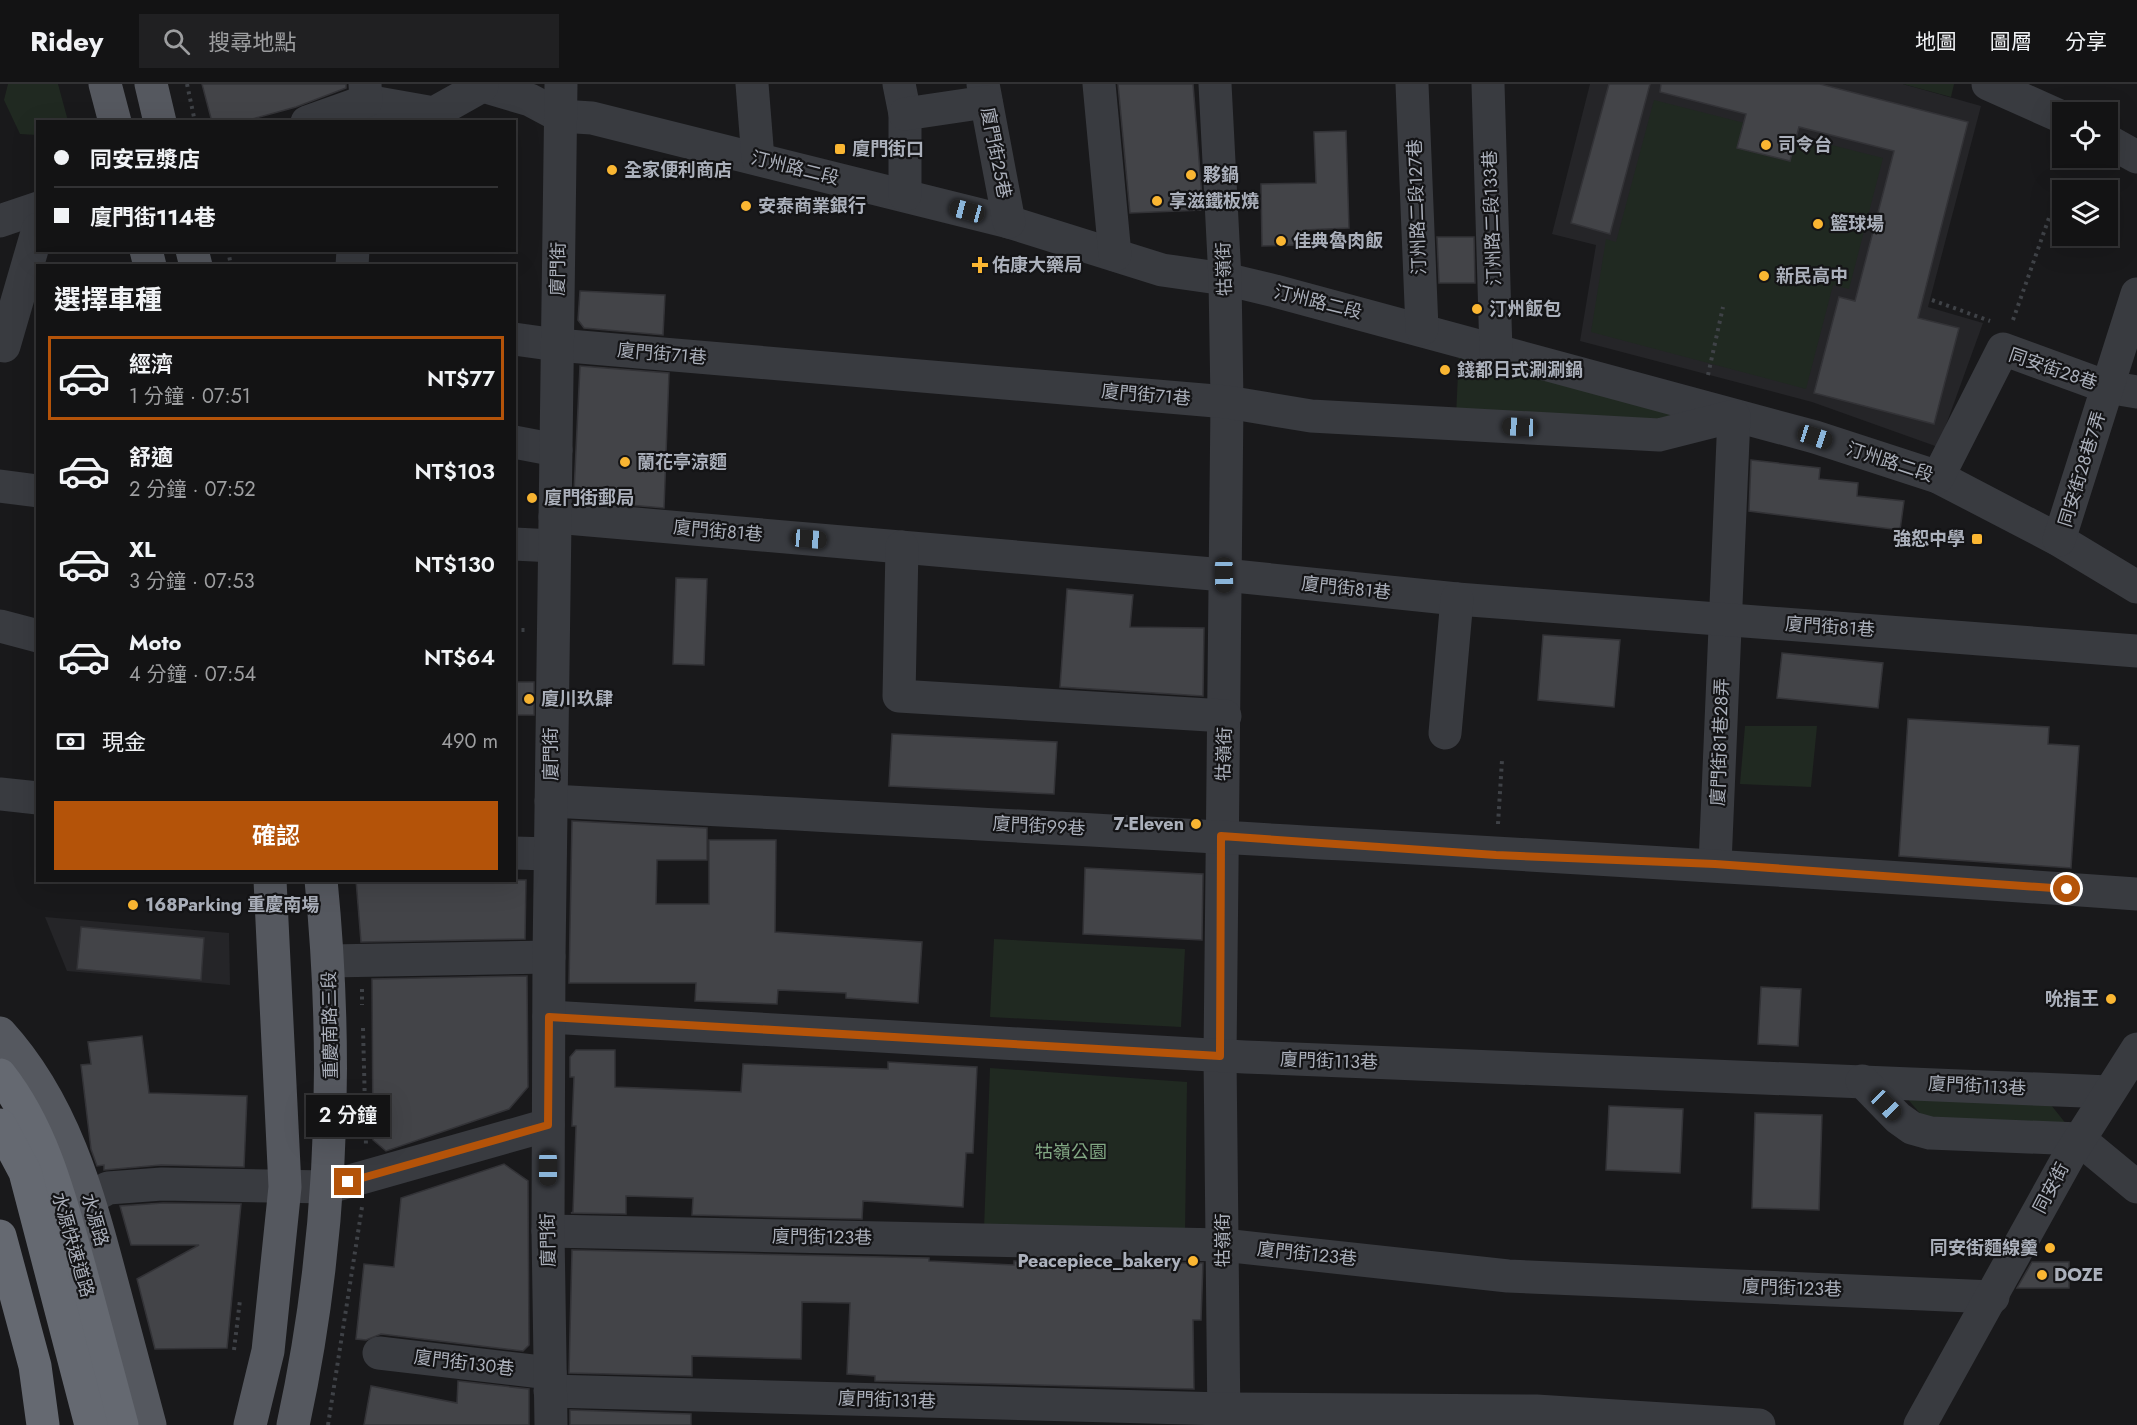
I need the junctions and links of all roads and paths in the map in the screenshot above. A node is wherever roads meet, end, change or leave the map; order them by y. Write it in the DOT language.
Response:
graph roads {
  1 [pos="105,84"];
  2 [pos="151,84"];
  3 [pos="187,84"];
  4 [pos="561,84"];
  5 [pos="752,84"];
  6 [pos="1099,84"];
  7 [pos="1215,84"];
  8 [pos="1412,84"];
  9 [pos="1488,84"];
  10 [pos="1988,84"];
  11 [pos="479,85"];
  12 [pos="984,93"];
  13 [pos="902,99"];
  14 [pos="355,104"];
  15 [pos="2052,113"];
  16 [pos="560,116"];
  17 [pos="114,120"];
  18 [pos="160,120"];
  19 [pos="195,120"];
  20 [pos="312,120"];
  21 [pos="2118,147"];
  22 [pos="2137,157"];
  23 [pos="758,159"];
  24 [pos="905,195"];
  25 [pos="36,209"];
  26 [pos="2050,215"];
  27 [pos="0,221"];
  28 [pos="1009,222"];
  29 [pos="36,236"];
  30 [pos="1115,255"];
  31 [pos="1225,279"];
  32 [pos="2137,294"];
  33 [pos="1932,300"];
  34 [pos="1723,307"];
  35 [pos="1422,329"];
  36 [pos="516,339"];
  37 [pos="2007,339"];
  38 [pos="556,345"];
  39 [pos="4,346"];
  40 [pos="1496,352"];
  41 [pos="1708,375"];
  42 [pos="2122,390"];
  43 [pos="1227,402"];
  44 [pos="1734,416"];
  45 [pos="516,442"];
  46 [pos="556,450"];
  47 [pos="1938,477"];
  48 [pos="0,486"];
  49 [pos="36,491"];
  50 [pos="555,532"];
  51 [pos="2059,540"];
  52 [pos="516,543"];
  53 [pos="902,547"];
  54 [pos="1224,575"];
  55 [pos="2137,587"];
  56 [pos="1457,599"];
  57 [pos="1725,619"];
  58 [pos="0,626"];
  59 [pos="36,635"];
  60 [pos="2137,651"];
  61 [pos="1226,716"];
  62 [pos="1445,732"];
  63 [pos="1502,760"];
  64 [pos="0,794"];
  65 [pos="36,798"];
  66 [pos="551,801"];
  67 [pos="1221,836"];
  68 [pos="516,853"];
  69 [pos="550,854"];
  70 [pos="1496,855"];
  71 [pos="1715,864"];
  72 [pos="270,882"];
  73 [pos="321,882"];
  74 [pos="2137,894"];
  75 [pos="549,957"];
  76 [pos="329,961"];
  77 [pos="549,1017"];
  78 [pos="0,1033"];
  79 [pos="1220,1056"];
  80 [pos="2135,1059"];
  81 [pos="0,1075"];
  82 [pos="1862,1081"];
  83 [pos="2109,1092"];
  84 [pos="0,1125"];
  85 [pos="548,1125"];
  86 [pos="2079,1139"];
  87 [pos="367,1177"];
  88 [pos="285,1187"];
  89 [pos="329,1187"];
  90 [pos="2137,1187"];
  91 [pos="90,1197"];
  92 [pos="548,1231"];
  93 [pos="0,1236"];
  94 [pos="1222,1245"];
  95 [pos="241,1290"];
  96 [pos="1993,1297"];
  97 [pos="268,1351"];
  98 [pos="379,1353"];
  99 [pos="233,1358"];
  100 [pos="550,1382"];
  101 [pos="1224,1417"];
  102 [pos="43,1425"];
  103 [pos="92,1425"];
  104 [pos="122,1425"];
  105 [pos="150,1425"];
  106 [pos="239,1425"];
  107 [pos="250,1425"];
  108 [pos="293,1425"];
  109 [pos="328,1425"];
  110 [pos="551,1425"];
  111 [pos="1759,1425"];
  112 [pos="1920,1425"];
  1 -- 17 [label="main road"];
  2 -- 18 [label="main road"];
  3 -- 19 [label="path"];
  4 -- 16 [label="street, 廈門街"];
  5 -- 23 [label="street"];
  6 -- 30 [label="street"];
  7 -- 31 [label="street, 牯嶺街"];
  8 -- 35 [label="street, 汀州路二段127巷"];
  9 -- 40 [label="street, 汀州路二段133巷"];
  10 -- 15 [label="street"];
  11 -- 14 [label="street"];
  11 -- 16 [label="street, 汀州路二段"];
  12 -- 13 [label="street"];
  12 -- 28 [label="street, 廈門街25巷"];
  13 -- 24 [label="street"];
  14 -- 20 [label="street"];
  16 -- 23 [label="street, 汀州路二段"];
  16 -- 38 [label="street, 廈門街"];
  21 -- 22 [label="street"];
  23 -- 24 [label="street, 汀州路二段"];
  24 -- 28 [label="street, 汀州路二段"];
  25 -- 27 [label="street"];
  26 -- 37 [label="path"];
  28 -- 30 [label="street, 汀州路二段"];
  29 -- 39 [label="street"];
  30 -- 31 [label="street, 汀州路二段"];
  31 -- 35 [label="street, 汀州路二段"];
  31 -- 43 [label="street, 牯嶺街"];
  32 -- 42 [label="street, 同安街28巷7弄"];
  33 -- 37 [label="path"];
  34 -- 41 [label="path"];
  35 -- 40 [label="street, 汀州路二段"];
  36 -- 38 [label="street, 廈門街71巷"];
  37 -- 42 [label="street, 同安街28巷"];
  37 -- 47 [label="street, 同安街28巷"];
  38 -- 43 [label="street, 廈門街71巷"];
  38 -- 46 [label="street, 廈門街"];
  40 -- 44 [label="street, 汀州路二段"];
  42 -- 51 [label="street, 同安街28巷7弄"];
  43 -- 44 [label="street, 廈門街71巷"];
  43 -- 54 [label="street, 牯嶺街"];
  44 -- 47 [label="street, 汀州路二段"];
  44 -- 57 [label="street, 廈門街81巷28弄"];
  45 -- 46 [label="street"];
  46 -- 50 [label="street, 廈門街"];
  47 -- 51 [label="street, 汀州路二段"];
  48 -- 49 [label="street"];
  50 -- 52 [label="street, 廈門街81巷"];
  50 -- 53 [label="street, 廈門街81巷"];
  50 -- 66 [label="street, 廈門街"];
  51 -- 55 [label="street, 汀州路二段"];
  53 -- 54 [label="street, 廈門街81巷"];
  53 -- 61 [label="street"];
  54 -- 56 [label="street, 廈門街81巷"];
  54 -- 61 [label="street, 牯嶺街"];
  56 -- 57 [label="street, 廈門街81巷"];
  56 -- 62 [label="street"];
  57 -- 60 [label="street, 廈門街81巷"];
  57 -- 71 [label="street, 廈門街81巷28弄"];
  58 -- 59 [label="street"];
  61 -- 67 [label="street, 牯嶺街"];
  63 -- 70 [label="path"];
  64 -- 65 [label="street"];
  66 -- 67 [label="street, 廈門街99巷"];
  66 -- 69 [label="street, 廈門街"];
  67 -- 70 [label="street, 廈門街99巷"];
  67 -- 79 [label="street, 牯嶺街"];
  68 -- 69 [label="street"];
  69 -- 75 [label="street, 廈門街"];
  70 -- 71 [label="street, 廈門街99巷"];
  71 -- 74 [label="street, 廈門街99巷"];
  72 -- 88 [label="main road"];
  73 -- 76 [label="main road, 重慶南路三段"];
  75 -- 76 [label="street"];
  75 -- 77 [label="street, 廈門街"];
  76 -- 89 [label="main road, 重慶南路三段"];
  77 -- 79 [label="street, 廈門街113巷"];
  77 -- 85 [label="street, 廈門街"];
  78 -- 91 [label="main road, 水源路"];
  79 -- 82 [label="street, 廈門街113巷"];
  79 -- 94 [label="street, 牯嶺街"];
  80 -- 83 [label="street, 同安街"];
  81 -- 104 [label="highway, 水源快速道路"];
  82 -- 83 [label="street, 廈門街113巷"];
  82 -- 86 [label="street"];
  83 -- 86 [label="street, 同安街"];
  84 -- 103 [label="highway, 水源快速道路"];
  85 -- 87 [label="street"];
  85 -- 92 [label="street, 廈門街"];
  86 -- 90 [label="street"];
  86 -- 96 [label="street, 同安街"];
  87 -- 89 [label="street"];
  87 -- 109 [label="path"];
  88 -- 89 [label="street"];
  88 -- 91 [label="street"];
  88 -- 97 [label="main road"];
  89 -- 108 [label="main road, 重慶南路三段"];
  91 -- 105 [label="main road, 水源路"];
  92 -- 94 [label="street, 廈門街123巷"];
  92 -- 100 [label="street, 廈門街"];
  93 -- 102 [label="highway"];
  94 -- 96 [label="street, 廈門街123巷"];
  94 -- 101 [label="street, 牯嶺街"];
  95 -- 99 [label="path"];
  96 -- 112 [label="street, 同安街"];
  97 -- 106 [label="street"];
  97 -- 107 [label="main road"];
  98 -- 100 [label="street, 廈門街130巷"];
  100 -- 101 [label="street, 廈門街131巷"];
  100 -- 110 [label="street, 廈門街"];
  101 -- 111 [label="street, 廈門街131巷"];
}
